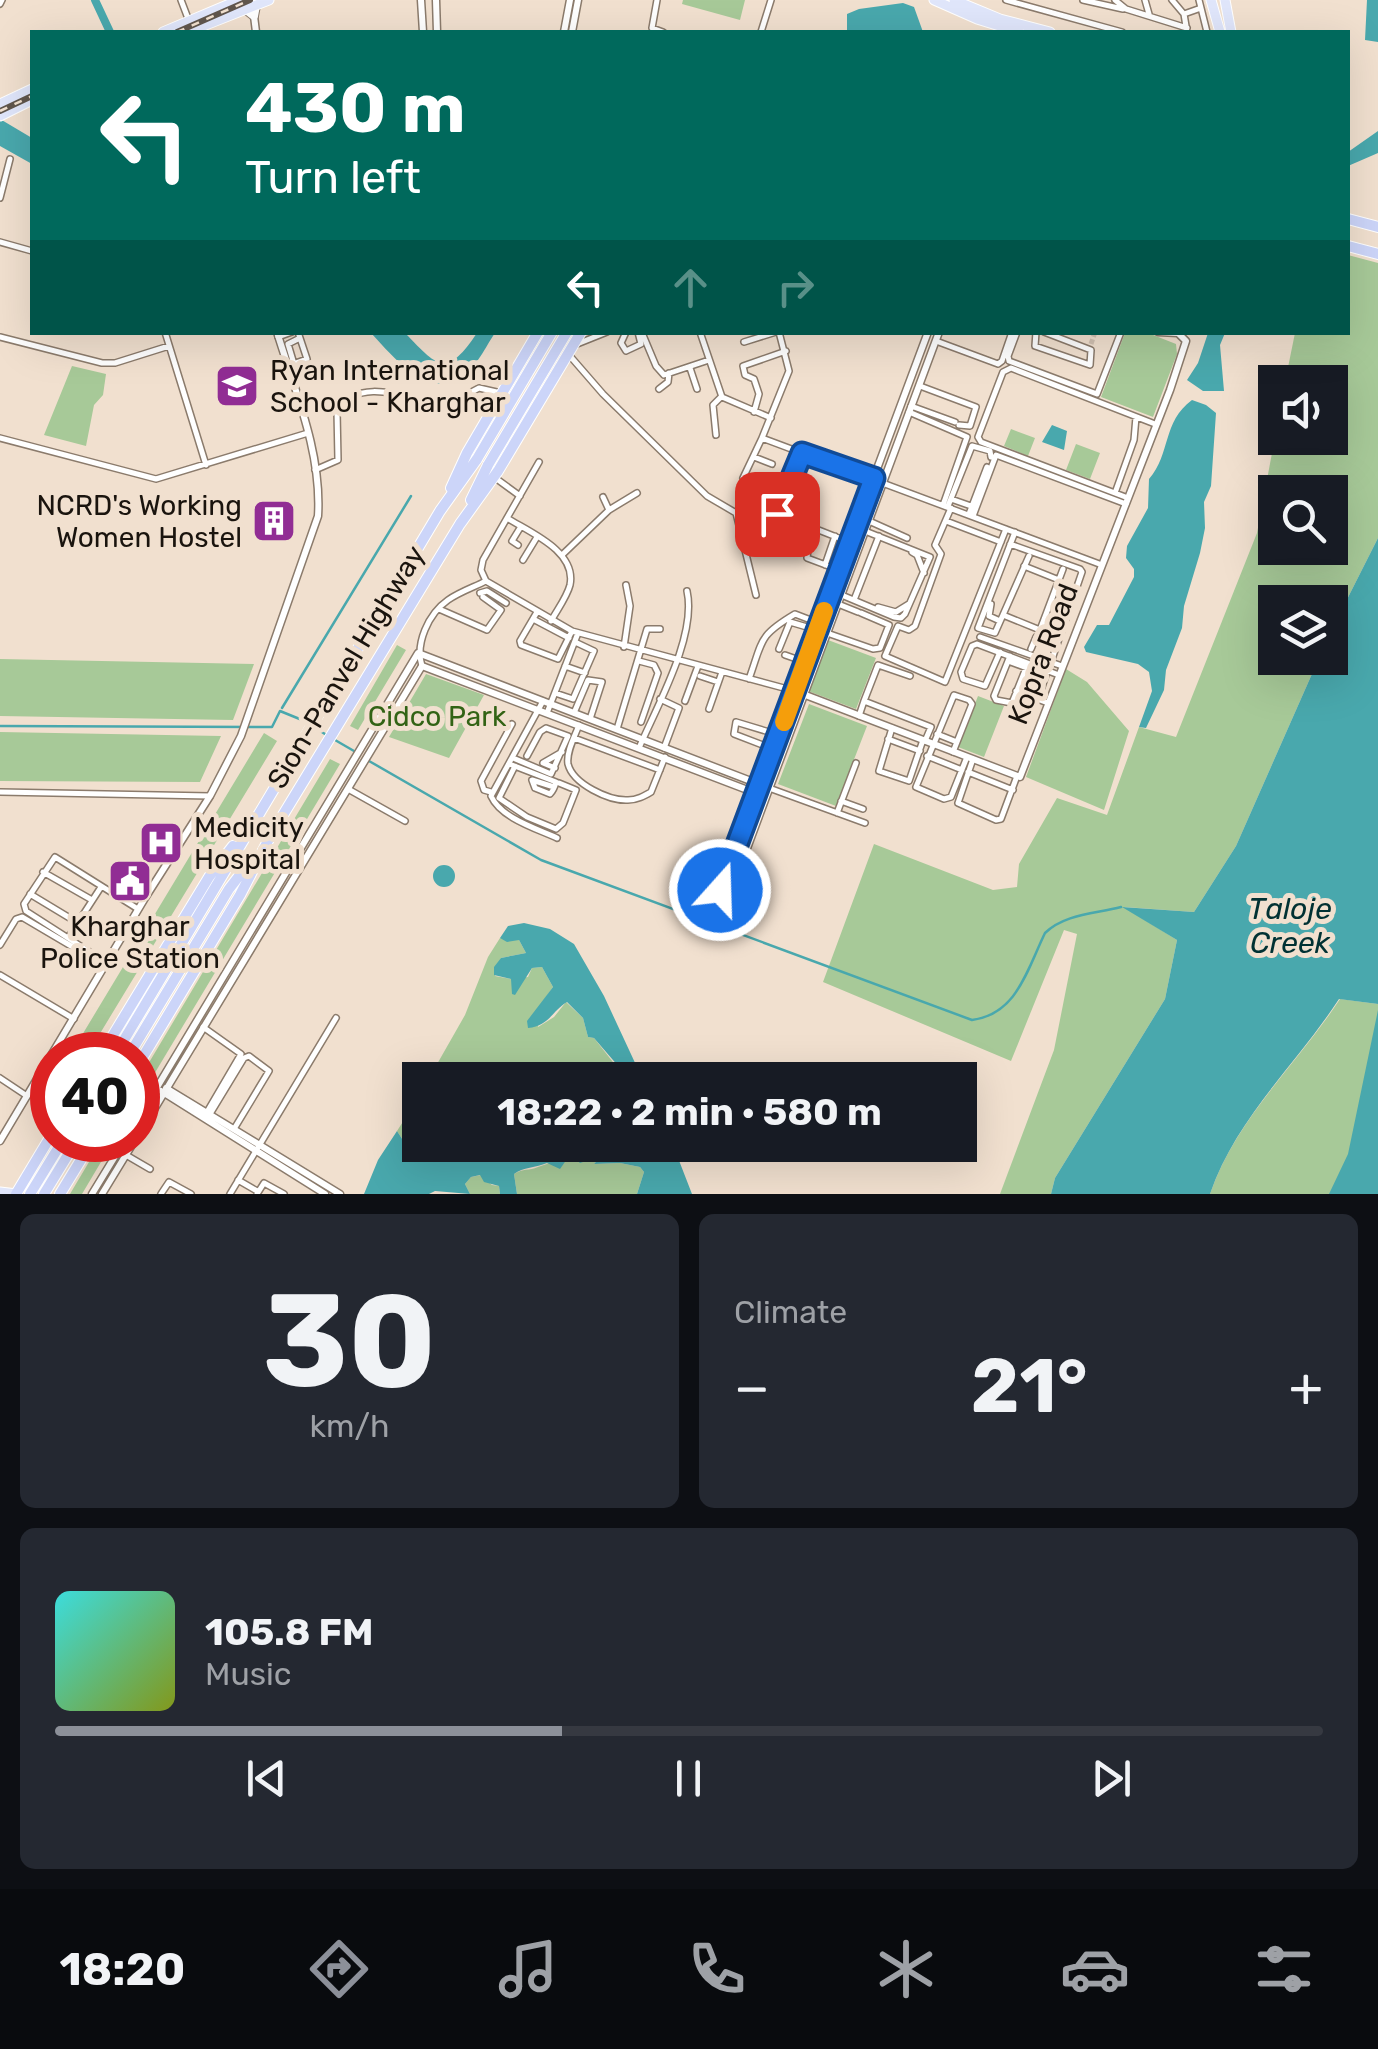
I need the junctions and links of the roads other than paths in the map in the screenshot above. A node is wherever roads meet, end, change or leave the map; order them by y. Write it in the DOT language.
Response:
graph roads {
  1 [pos="181,0"];
  2 [pos="269,0"];
  3 [pos="421,0"];
  4 [pos="436,0"];
  5 [pos="570,0"];
  6 [pos="578,0"];
  7 [pos="657,0"];
  8 [pos="771,0"];
  9 [pos="934,0"];
  10 [pos="954,0"];
  11 [pos="1006,0"];
  12 [pos="1082,0"];
  13 [pos="1115,0"];
  14 [pos="1145,0"];
  15 [pos="1172,0"];
  16 [pos="1198,0"];
  17 [pos="1211,0"];
  18 [pos="1225,0"];
  19 [pos="257,2"];
  20 [pos="245,6"];
  21 [pos="1201,8"];
  22 [pos="1126,10"];
  23 [pos="1149,14"];
  24 [pos="1184,14"];
  25 [pos="189,21"];
  26 [pos="998,23"];
  27 [pos="167,30"];
  28 [pos="192,30"];
  29 [pos="255,30"];
  30 [pos="423,30"];
  31 [pos="437,30"];
  32 [pos="564,30"];
  33 [pos="572,30"];
  34 [pos="658,30"];
  35 [pos="762,30"];
  36 [pos="1014,30"];
  37 [pos="1038,30"];
  38 [pos="1115,30"];
  39 [pos="1187,30"];
  40 [pos="1206,30"];
  41 [pos="1219,30"];
  42 [pos="1232,30"];
  43 [pos="30,90"];
  44 [pos="30,100"];
  45 [pos="3,104"];
  46 [pos="10,160"];
  47 [pos="0,198"];
  48 [pos="1350,220"];
  49 [pos="1378,227"];
  50 [pos="0,242"];
  51 [pos="1350,247"];
  52 [pos="30,250"];
  53 [pos="1378,254"];
  54 [pos="166,335"];
  55 [pos="278,335"];
  56 [pos="296,335"];
  57 [pos="297,335"];
  58 [pos="536,335"];
  59 [pos="550,335"];
  60 [pos="565,335"];
  61 [pos="579,335"];
  62 [pos="600,335"];
  63 [pos="624,335"];
  64 [pos="640,335"];
  65 [pos="701,335"];
  66 [pos="768,335"];
  67 [pos="779,335"];
  68 [pos="927,335"];
  69 [pos="938,335"];
  70 [pos="1013,335"];
  71 [pos="1013,335"];
  72 [pos="1036,335"];
  73 [pos="1053,335"];
  74 [pos="1120,335"];
  75 [pos="1180,335"];
  76 [pos="0,337"];
  77 [pos="936,341"];
  78 [pos="744,342"];
  79 [pos="169,346"];
  80 [pos="568,350"];
  81 [pos="786,350"];
  82 [pos="710,360"];
  83 [pos="291,365"];
  84 [pos="690,366"];
  85 [pos="669,373"];
  86 [pos="919,386"];
  87 [pos="659,389"];
  88 [pos="697,389"];
  89 [pos="502,393"];
  90 [pos="722,397"];
  91 [pos="911,409"];
  92 [pos="754,412"];
  93 [pos="1136,417"];
  94 [pos="771,418"];
  95 [pos="1155,424"];
  96 [pos="308,434"];
  97 [pos="716,435"];
  98 [pos="0,438"];
  99 [pos="762,438"];
  100 [pos="802,453"];
  101 [pos="754,456"];
  102 [pos="482,462"];
  103 [pos="540,462"];
  104 [pos="772,464"];
  105 [pos="206,465"];
  106 [pos="316,470"];
  107 [pos="494,477"];
  108 [pos="744,478"];
  109 [pos="874,478"];
  110 [pos="883,482"];
  111 [pos="637,493"];
  112 [pos="1115,493"];
  113 [pos="520,496"];
  114 [pos="603,497"];
  115 [pos="951,498"];
  116 [pos="1127,501"];
  117 [pos="772,502"];
  118 [pos="947,506"];
  119 [pos="972,506"];
  120 [pos="754,507"];
  121 [pos="609,510"];
  122 [pos="440,512"];
  123 [pos="777,514"];
  124 [pos="971,515"];
  125 [pos="507,518"];
  126 [pos="868,521"];
  127 [pos="946,521"];
  128 [pos="460,524"];
  129 [pos="521,527"];
  130 [pos="1006,529"];
  131 [pos="865,531"];
  132 [pos="506,532"];
  133 [pos="1015,532"];
  134 [pos="515,536"];
  135 [pos="835,536"];
  136 [pos="879,536"];
  137 [pos="538,538"];
  138 [pos="908,538"];
  139 [pos="849,542"];
  140 [pos="1001,542"];
  141 [pos="518,545"];
  142 [pos="1009,546"];
  143 [pos="900,547"];
  144 [pos="562,555"];
  145 [pos="1029,556"];
  146 [pos="524,560"];
  147 [pos="825,565"];
  148 [pos="1102,565"];
  149 [pos="1024,566"];
  150 [pos="1063,569"];
  151 [pos="839,570"];
  152 [pos="924,573"];
  153 [pos="1059,580"];
  154 [pos="486,582"];
  155 [pos="626,584"];
  156 [pos="688,591"];
  157 [pos="832,591"];
  158 [pos="841,595"];
  159 [pos="756,596"];
  160 [pos="854,600"];
  161 [pos="506,602"];
  162 [pos="910,603"];
  163 [pos="838,604"];
  164 [pos="991,604"];
  165 [pos="875,606"];
  166 [pos="439,609"];
  167 [pos="535,615"];
  168 [pos="1002,618"];
  169 [pos="552,621"];
  170 [pos="818,627"];
  171 [pos="1058,629"];
  172 [pos="660,630"];
  173 [pos="828,630"];
  174 [pos="1038,633"];
  175 [pos="574,636"];
  176 [pos="980,637"];
  177 [pos="624,647"];
  178 [pos="778,649"];
  179 [pos="1031,650"];
  180 [pos="641,652"];
  181 [pos="1000,652"];
  182 [pos="418,653"];
  183 [pos="785,655"];
  184 [pos="1008,658"];
  185 [pos="676,660"];
  186 [pos="638,661"];
  187 [pos="1049,661"];
  188 [pos="806,662"];
  189 [pos="422,666"];
  190 [pos="565,666"];
  191 [pos="698,666"];
  192 [pos="1062,666"];
  193 [pos="1026,668"];
  194 [pos="722,672"];
  195 [pos="585,673"];
  196 [pos="749,673"];
  197 [pos="1059,675"];
  198 [pos="700,676"];
  199 [pos="910,676"];
  200 [pos="718,682"];
  201 [pos="794,691"];
  202 [pos="1016,692"];
  203 [pos="555,693"];
  204 [pos="804,695"];
  205 [pos="660,699"];
  206 [pos="684,700"];
  207 [pos="1038,700"];
  208 [pos="864,702"];
  209 [pos="1048,703"];
  210 [pos="545,707"];
  211 [pos="708,709"];
  212 [pos="574,713"];
  213 [pos="859,716"];
  214 [pos="590,719"];
  215 [pos="640,722"];
  216 [pos="512,724"];
  217 [pos="578,725"];
  218 [pos="892,728"];
  219 [pos="616,730"];
  220 [pos="937,734"];
  221 [pos="779,735"];
  222 [pos="574,738"];
  223 [pos="888,740"];
  224 [pos="927,742"];
  225 [pos="957,742"];
  226 [pos="368,744"];
  227 [pos="641,744"];
  228 [pos="664,748"];
  229 [pos="773,749"];
  230 [pos="920,751"];
  231 [pos="562,752"];
  232 [pos="953,752"];
  233 [pos="526,756"];
  234 [pos="927,756"];
  235 [pos="665,758"];
  236 [pos="970,758"];
  237 [pos="512,763"];
  238 [pos="856,763"];
  239 [pos="354,768"];
  240 [pos="555,768"];
  241 [pos="660,770"];
  242 [pos="965,771"];
  243 [pos="1018,776"];
  244 [pos="348,788"];
  245 [pos="758,789"];
  246 [pos="1013,790"];
  247 [pos="0,792"];
  248 [pos="491,792"];
  249 [pos="767,792"];
  250 [pos="210,796"];
  251 [pos="841,801"];
  252 [pos="324,808"];
  253 [pos="863,809"];
  254 [pos="333,813"];
  255 [pos="837,813"];
  256 [pos="252,821"];
  257 [pos="404,821"];
  258 [pos="865,823"];
  259 [pos="272,833"];
  260 [pos="556,838"];
  261 [pos="44,872"];
  262 [pos="101,887"];
  263 [pos="30,894"];
  264 [pos="92,900"];
  265 [pos="138,909"];
  266 [pos="78,923"];
  267 [pos="68,938"];
  268 [pos="242,944"];
  269 [pos="0,946"];
  270 [pos="251,948"];
  271 [pos="106,964"];
  272 [pos="0,975"];
  273 [pos="336,1018"];
  274 [pos="74,1019"];
  275 [pos="203,1027"];
  276 [pos="114,1032"];
  277 [pos="129,1032"];
  278 [pos="143,1032"];
  279 [pos="158,1032"];
  280 [pos="0,1078"];
  281 [pos="161,1088"];
  282 [pos="28,1096"];
  283 [pos="208,1114"];
  284 [pos="234,1129"];
  285 [pos="0,1141"];
  286 [pos="257,1147"];
  287 [pos="36,1162"];
  288 [pos="50,1162"];
  289 [pos="64,1162"];
  290 [pos="79,1162"];
  291 [pos="111,1162"];
  292 [pos="122,1162"];
  293 [pos="137,1162"];
  294 [pos="150,1170"];
  295 [pos="238,1180"];
  296 [pos="0,1192"];
  297 [pos="258,1193"];
  298 [pos="17,1194"];
  299 [pos="30,1194"];
  300 [pos="44,1194"];
  301 [pos="60,1194"];
  302 [pos="92,1194"];
  303 [pos="102,1194"];
  304 [pos="161,1194"];
  305 [pos="190,1194"];
  306 [pos="230,1194"];
  307 [pos="284,1194"];
  308 [pos="325,1194"];
  309 [pos="340,1194"];
  1 -- 25 [label="street"];
  2 -- 19 [label="main road"];
  3 -- 30 [label="street"];
  4 -- 31 [label="street"];
  5 -- 32 [label="street"];
  6 -- 33 [label="street"];
  7 -- 34 [label="street"];
  8 -- 35 [label="street"];
  9 -- 26 [label="main road"];
  10 -- 26 [label="main road"];
  11 -- 26 [label="street"];
  11 -- 38 [label="street"];
  12 -- 22 [label="street"];
  13 -- 22 [label="street"];
  14 -- 23 [label="street"];
  15 -- 24 [label="street"];
  16 -- 21 [label="street"];
  17 -- 41 [label="main road"];
  18 -- 42 [label="main road"];
  19 -- 20 [label="main road"];
  20 -- 25 [label="main road"];
  20 -- 28 [label="main road"];
  20 -- 29 [label="street"];
  21 -- 24 [label="street"];
  21 -- 40 [label="street"];
  22 -- 23 [label="street"];
  23 -- 39 [label="street"];
  24 -- 39 [label="street"];
  25 -- 27 [label="main road"];
  26 -- 36 [label="main road"];
  26 -- 37 [label="main road"];
  43 -- 45 [label="main road"];
  44 -- 45 [label="main road"];
  46 -- 47 [label="street"];
  48 -- 49 [label="highway"];
  50 -- 52 [label="street"];
  51 -- 53 [label="highway"];
  54 -- 79 [label="street"];
  55 -- 83 [label="street"];
  56 -- 83 [label="street"];
  57 -- 83 [label="street"];
  58 -- 89 [label="highway"];
  59 -- 102 [label="highway, bridge"];
  60 -- 102 [label="highway, bridge"];
  61 -- 80 [label="highway"];
  62 -- 80 [label="street"];
  63 -- 64 [label="street"];
  64 -- 85 [label="street"];
  65 -- 82 [label="street"];
  66 -- 78 [label="street"];
  67 -- 81 [label="street"];
  68 -- 109 [label="street"];
  69 -- 77 [label="street"];
  70 -- 77 [label="street"];
  71 -- 74 [label="street"];
  72 -- 73 [label="street"];
  75 -- 95 [label="street, Kopra Road"];
  76 -- 79 [label="street"];
  77 -- 86 [label="street"];
  79 -- 105 [label="street"];
  80 -- 107 [label="highway"];
  80 -- 159 [label="street"];
  81 -- 92 [label="street"];
  81 -- 94 [label="street"];
  82 -- 84 [label="street"];
  82 -- 90 [label="street"];
  83 -- 96 [label="street"];
  84 -- 85 [label="street"];
  84 -- 88 [label="street"];
  85 -- 87 [label="street"];
  86 -- 91 [label="street"];
  86 -- 91 [label="street"];
  89 -- 106 [label="street"];
  89 -- 122 [label="highway"];
  90 -- 92 [label="street"];
  90 -- 97 [label="street"];
  91 -- 110 [label="street"];
  91 -- 118 [label="street"];
  92 -- 94 [label="street"];
  93 -- 95 [label="street"];
  93 -- 112 [label="street"];
  93 -- 112 [label="street"];
  94 -- 99 [label="street"];
  95 -- 116 [label="street, Kopra Road"];
  96 -- 105 [label="street"];
  96 -- 106 [label="street"];
  98 -- 105 [label="street"];
  99 -- 100 [label="street"];
  99 -- 101 [label="street"];
  100 -- 109 [label="street"];
  100 -- 117 [label="street"];
  101 -- 104 [label="street"];
  101 -- 108 [label="street"];
  102 -- 122 [label="highway"];
  102 -- 128 [label="highway"];
  103 -- 113 [label="street"];
  106 -- 250 [label="street"];
  107 -- 113 [label="street"];
  107 -- 128 [label="highway"];
  109 -- 110 [label="street"];
  109 -- 139 [label="street"];
  110 -- 118 [label="street"];
  110 -- 126 [label="street"];
  111 -- 121 [label="street"];
  112 -- 116 [label="street"];
  113 -- 125 [label="street"];
  114 -- 121 [label="street"];
  115 -- 118 [label="street"];
  115 -- 119 [label="street"];
  115 -- 119 [label="street"];
  116 -- 124 [label="street"];
  116 -- 148 [label="street, Kopra Road"];
  117 -- 120 [label="street"];
  117 -- 123 [label="street"];
  118 -- 124 [label="street"];
  118 -- 127 [label="street"];
  119 -- 124 [label="street"];
  121 -- 144 [label="street"];
  122 -- 256 [label="highway, Sion-Panvel Highway"];
  124 -- 130 [label="street"];
  125 -- 129 [label="street"];
  125 -- 154 [label="street"];
  126 -- 131 [label="street"];
  126 -- 138 [label="street"];
  127 -- 140 [label="street"];
  127 -- 140 [label="street"];
  128 -- 259 [label="highway, Sion-Panvel Highway"];
  129 -- 134 [label="street"];
  129 -- 137 [label="street"];
  130 -- 133 [label="street"];
  130 -- 140 [label="street"];
  131 -- 136 [label="street"];
  131 -- 158 [label="street"];
  132 -- 134 [label="street"];
  133 -- 142 [label="street"];
  133 -- 148 [label="street"];
  134 -- 141 [label="street"];
  135 -- 139 [label="street"];
  135 -- 147 [label="street"];
  135 -- 147 [label="street"];
  136 -- 152 [label="street"];
  136 -- 160 [label="street"];
  137 -- 144 [label="street"];
  137 -- 146 [label="street"];
  139 -- 151 [label="street"];
  142 -- 168 [label="street"];
  142 -- 187 [label="street"];
  143 -- 152 [label="street"];
  144 -- 169 [label="street"];
  145 -- 149 [label="street"];
  147 -- 151 [label="street"];
  148 -- 192 [label="street, Kopra Road"];
  149 -- 153 [label="street"];
  149 -- 168 [label="street"];
  150 -- 153 [label="street"];
  151 -- 157 [label="street"];
  152 -- 162 [label="street"];
  153 -- 174 [label="street"];
  154 -- 161 [label="street"];
  154 -- 166 [label="street"];
  155 -- 177 [label="street"];
  156 -- 185 [label="street"];
  157 -- 158 [label="street"];
  157 -- 170 [label="street"];
  158 -- 160 [label="street"];
  158 -- 163 [label="street"];
  160 -- 162 [label="street"];
  161 -- 166 [label="street"];
  161 -- 167 [label="street"];
  162 -- 165 [label="street"];
  163 -- 173 [label="street"];
  163 -- 173 [label="street"];
  164 -- 168 [label="street"];
  166 -- 182 [label="street"];
  167 -- 169 [label="street"];
  167 -- 175 [label="street"];
  167 -- 175 [label="street"];
  168 -- 174 [label="street"];
  169 -- 175 [label="street"];
  170 -- 173 [label="street"];
  170 -- 178 [label="street"];
  170 -- 188 [label="street"];
  170 -- 196 [label="street"];
  171 -- 174 [label="street"];
  172 -- 180 [label="street"];
  173 -- 204 [label="street"];
  174 -- 179 [label="street"];
  175 -- 177 [label="street"];
  175 -- 190 [label="street"];
  175 -- 195 [label="street"];
  176 -- 187 [label="street"];
  177 -- 180 [label="street"];
  180 -- 185 [label="street"];
  180 -- 186 [label="street"];
  181 -- 181 [label="street"];
  181 -- 184 [label="street"];
  182 -- 189 [label="street"];
  182 -- 210 [label="street"];
  182 -- 226 [label="street"];
  183 -- 188 [label="street"];
  184 -- 193 [label="street"];
  184 -- 197 [label="street"];
  184 -- 202 [label="street"];
  185 -- 191 [label="street"];
  185 -- 205 [label="street"];
  186 -- 215 [label="street"];
  186 -- 219 [label="street"];
  187 -- 192 [label="street"];
  188 -- 201 [label="street"];
  189 -- 210 [label="street"];
  189 -- 226 [label="street"];
  190 -- 195 [label="street"];
  190 -- 203 [label="street"];
  191 -- 194 [label="street"];
  191 -- 206 [label="street"];
  192 -- 197 [label="street, Kopra Road"];
  193 -- 202 [label="street"];
  193 -- 207 [label="street"];
  194 -- 196 [label="street"];
  194 -- 200 [label="street"];
  195 -- 203 [label="street"];
  196 -- 201 [label="street"];
  197 -- 209 [label="street, Kopra Road"];
  198 -- 200 [label="street"];
  199 -- 208 [label="street"];
  200 -- 211 [label="street"];
  201 -- 204 [label="street"];
  201 -- 221 [label="street"];
  202 -- 207 [label="street"];
  203 -- 210 [label="street"];
  204 -- 213 [label="street"];
  204 -- 249 [label="street"];
  205 -- 227 [label="street"];
  205 -- 228 [label="street"];
  207 -- 209 [label="street"];
  208 -- 213 [label="street"];
  208 -- 224 [label="street"];
  209 -- 243 [label="street, Kopra Road"];
  210 -- 212 [label="street"];
  210 -- 217 [label="street"];
  210 -- 237 [label="street"];
  212 -- 214 [label="street"];
  212 -- 214 [label="street"];
  213 -- 218 [label="street"];
  214 -- 219 [label="street"];
  216 -- 248 [label="street"];
  217 -- 222 [label="street"];
  217 -- 227 [label="street"];
  218 -- 223 [label="street"];
  218 -- 224 [label="street"];
  219 -- 227 [label="street"];
  220 -- 224 [label="street"];
  220 -- 225 [label="street"];
  220 -- 225 [label="street"];
  221 -- 229 [label="street"];
  221 -- 229 [label="street"];
  222 -- 241 [label="street"];
  222 -- 241 [label="street"];
  223 -- 230 [label="street"];
  223 -- 230 [label="street"];
  224 -- 230 [label="street"];
  224 -- 232 [label="street"];
  224 -- 234 [label="street"];
  225 -- 232 [label="street"];
  226 -- 239 [label="street"];
  227 -- 228 [label="street"];
  227 -- 235 [label="street"];
  228 -- 245 [label="street"];
  229 -- 245 [label="street"];
  231 -- 233 [label="street"];
  231 -- 240 [label="street"];
  231 -- 240 [label="street"];
  232 -- 236 [label="street"];
  234 -- 242 [label="street"];
  234 -- 242 [label="street"];
  235 -- 241 [label="street"];
  235 -- 245 [label="street"];
  236 -- 242 [label="street"];
  236 -- 243 [label="street"];
  237 -- 237 [label="street"];
  237 -- 240 [label="street"];
  237 -- 248 [label="street"];
  238 -- 251 [label="street"];
  239 -- 244 [label="street"];
  239 -- 252 [label="street"];
  242 -- 246 [label="street"];
  242 -- 246 [label="street"];
  243 -- 246 [label="street"];
  244 -- 254 [label="street"];
  244 -- 257 [label="street"];
  245 -- 249 [label="street"];
  245 -- 249 [label="street"];
  247 -- 250 [label="street"];
  248 -- 260 [label="street"];
  249 -- 255 [label="street"];
  250 -- 265 [label="street"];
  251 -- 253 [label="street"];
  251 -- 255 [label="street"];
  252 -- 254 [label="street"];
  252 -- 268 [label="street"];
  254 -- 270 [label="street"];
  255 -- 258 [label="street"];
  256 -- 276 [label="highway"];
  256 -- 277 [label="highway"];
  259 -- 278 [label="highway"];
  259 -- 279 [label="highway"];
  261 -- 262 [label="street"];
  261 -- 263 [label="street"];
  261 -- 264 [label="street"];
  262 -- 264 [label="street"];
  262 -- 265 [label="street"];
  263 -- 266 [label="street"];
  263 -- 267 [label="street"];
  264 -- 266 [label="street"];
  265 -- 271 [label="street"];
  266 -- 267 [label="street"];
  267 -- 271 [label="street"];
  268 -- 270 [label="street"];
  268 -- 281 [label="street"];
  269 -- 271 [label="street"];
  270 -- 275 [label="street"];
  271 -- 274 [label="street"];
  272 -- 274 [label="street"];
  273 -- 286 [label="street"];
  274 -- 282 [label="street"];
  275 -- 281 [label="street"];
  275 -- 283 [label="street"];
  280 -- 282 [label="street"];
  281 -- 283 [label="street"];
  281 -- 286 [label="street"];
  282 -- 285 [label="street"];
  283 -- 284 [label="street"];
  283 -- 284 [label="street"];
  284 -- 286 [label="street"];
  286 -- 295 [label="street"];
  286 -- 308 [label="street"];
  286 -- 309 [label="street"];
  287 -- 298 [label="highway"];
  288 -- 299 [label="highway"];
  289 -- 300 [label="highway"];
  290 -- 301 [label="highway"];
  291 -- 302 [label="street"];
  292 -- 303 [label="street"];
  293 -- 294 [label="street"];
  295 -- 297 [label="street"];
  295 -- 306 [label="street"];
  296 -- 298 [label="main road"];
  297 -- 307 [label="street"];
  304 -- 305 [label="street"];
}
